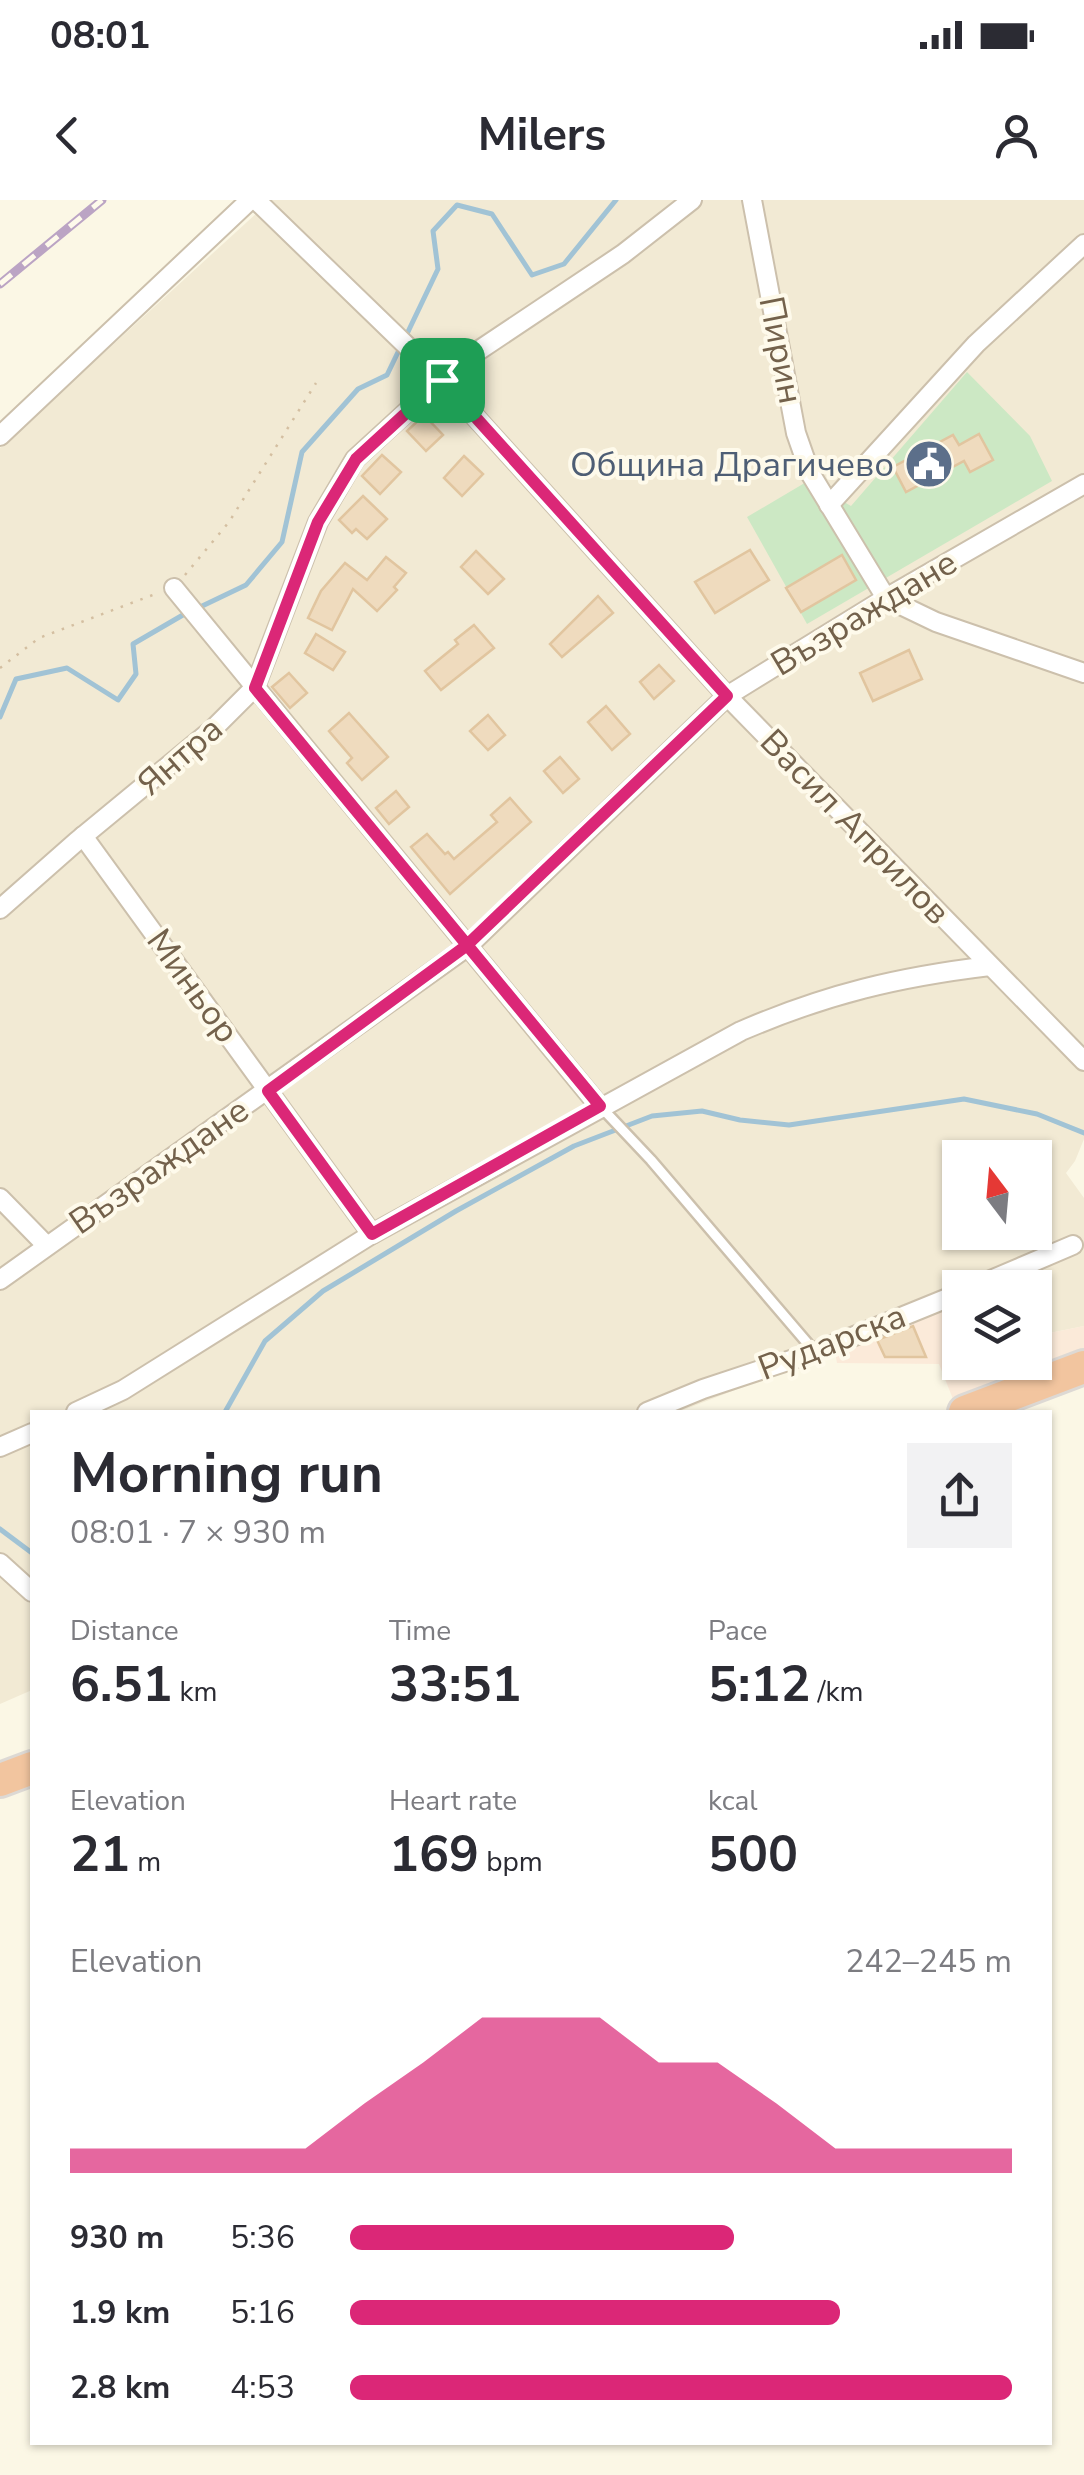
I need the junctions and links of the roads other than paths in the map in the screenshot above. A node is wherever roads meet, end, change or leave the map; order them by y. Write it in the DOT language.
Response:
graph roads {
  1 [pos="253,200"];
  2 [pos="692,200"];
  3 [pos="752,200"];
  4 [pos="1084,244"];
  5 [pos="442,380"];
  6 [pos="0,436"];
  7 [pos="1084,484"];
  8 [pos="828,506"];
  9 [pos="174,588"];
  10 [pos="886,598"];
  11 [pos="1084,673"];
  12 [pos="255,688"];
  13 [pos="727,696"];
  14 [pos="83,836"];
  15 [pos="0,909"];
  16 [pos="466,946"];
  17 [pos="990,966"];
  18 [pos="1084,1061"];
  19 [pos="268,1091"];
  20 [pos="606,1113"];
  21 [pos="0,1198"];
  22 [pos="372,1234"];
  23 [pos="1073,1244"];
  24 [pos="46,1245"];
  25 [pos="1013,1270"];
  26 [pos="0,1280"];
  27 [pos="942,1299"];
  28 [pos="815,1352"];
  29 [pos="1084,1367"];
  30 [pos="80,1410"];
  31 [pos="652,1410"];
  32 [pos="970,1410"];
  33 [pos="30,1434"];
  34 [pos="0,1447"];
  35 [pos="0,1562"];
  36 [pos="30,1590"];
  37 [pos="30,1769"];
  38 [pos="0,1780"];
  1 -- 5 [label="street, Васил Априлов"];
  1 -- 6 [label="street"];
  2 -- 5 [label="street, Янтра"];
  3 -- 8 [label="street, Пирин"];
  4 -- 8 [label="street"];
  5 -- 12 [label="street, Янтра"];
  5 -- 13 [label="street, Васил Априлов"];
  7 -- 10 [label="street, Възраждане"];
  8 -- 10 [label="street, Пирин"];
  9 -- 12 [label="street"];
  10 -- 11 [label="street"];
  10 -- 13 [label="street, Възраждане"];
  12 -- 14 [label="street, Янтра"];
  12 -- 16 [label="street"];
  13 -- 16 [label="street, Възраждане"];
  13 -- 17 [label="street, Васил Априлов"];
  14 -- 15 [label="street, Янтра"];
  14 -- 19 [label="street, Миньор"];
  16 -- 19 [label="street, Възраждане"];
  16 -- 20 [label="street"];
  17 -- 18 [label="street, Васил Априлов"];
  17 -- 20 [label="street"];
  19 -- 22 [label="street, Миньор"];
  19 -- 24 [label="street, Възраждане"];
  20 -- 22 [label="street"];
  20 -- 28 [label="lane"];
  21 -- 24 [label="street"];
  22 -- 30 [label="street"];
  23 -- 25 [label="street"];
  24 -- 26 [label="street, Възраждане"];
  27 -- 28 [label="street, Рударска"];
  28 -- 31 [label="street, Рударска"];
  29 -- 32 [label="highway"];
  33 -- 34 [label="street"];
  35 -- 36 [label="street"];
  37 -- 38 [label="highway"];
}
